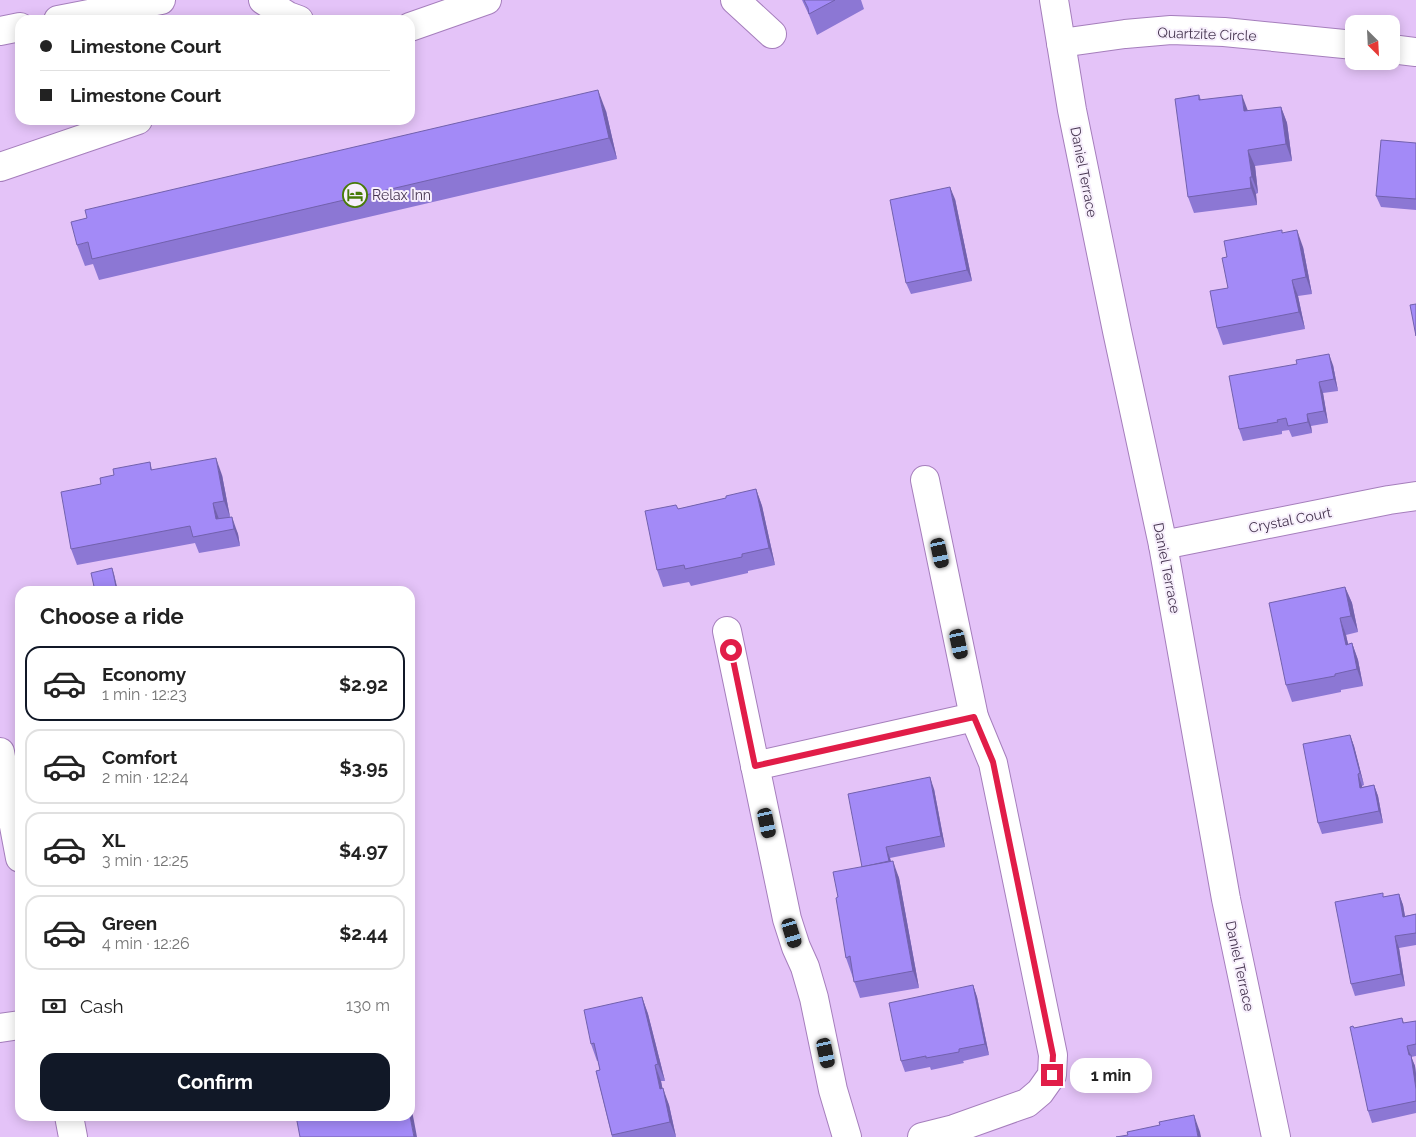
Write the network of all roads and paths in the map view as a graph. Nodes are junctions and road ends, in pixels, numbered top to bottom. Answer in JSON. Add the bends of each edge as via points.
{"nodes":[{"id":1,"x":161,"y":0,"type":"edge"},
{"id":2,"x":263,"y":0,"type":"edge"},
{"id":3,"x":487,"y":0,"type":"edge"},
{"id":4,"x":735,"y":0,"type":"edge"},
{"id":5,"x":1054,"y":0,"type":"edge"},
{"id":6,"x":84,"y":15,"type":"edge"},
{"id":7,"x":286,"y":15,"type":"edge"},
{"id":8,"x":415,"y":25,"type":"edge"},
{"id":9,"x":15,"y":28,"type":"edge"},
{"id":10,"x":0,"y":31,"type":"edge"},
{"id":11,"x":772,"y":34,"type":"dead end"},
{"id":12,"x":1061,"y":43,"type":"junction"},
{"id":13,"x":1345,"y":44,"type":"edge"},
{"id":14,"x":1400,"y":50,"type":"edge"},
{"id":15,"x":1416,"y":52,"type":"edge"},
{"id":16,"x":123,"y":125,"type":"edge"},
{"id":17,"x":0,"y":167,"type":"edge"},
{"id":18,"x":925,"y":480,"type":"dead end"},
{"id":19,"x":1416,"y":496,"type":"edge"},
{"id":20,"x":1164,"y":545,"type":"junction"},
{"id":21,"x":727,"y":631,"type":"dead end"},
{"id":22,"x":974,"y":717,"type":"junction"},
{"id":23,"x":0,"y":752,"type":"edge"},
{"id":24,"x":755,"y":766,"type":"junction"},
{"id":25,"x":6,"y":812,"type":"edge"},
{"id":26,"x":15,"y":842,"type":"edge"},
{"id":27,"x":15,"y":1026,"type":"edge"},
{"id":28,"x":0,"y":1028,"type":"edge"},
{"id":29,"x":70,"y":1121,"type":"edge"},
{"id":30,"x":73,"y":1137,"type":"edge"},
{"id":31,"x":846,"y":1137,"type":"edge"},
{"id":32,"x":922,"y":1137,"type":"edge"},
{"id":33,"x":1276,"y":1137,"type":"edge"}],
"edges":[{"from":1,"to":6,"type":"street"},
{"from":2,"to":7,"type":"street"},
{"from":3,"to":8,"type":"street"},
{"from":4,"to":11,"type":"street"},
{"from":5,"to":12,"type":"street","name":"Daniel Terrace"},
{"from":9,"to":10,"type":"street"},
{"from":12,"to":13,"type":"street","name":"Quartzite Circle","via":[[1172,30]]},
{"from":12,"to":20,"type":"street","name":"Daniel Terrace","via":[[1116,331]]},
{"from":14,"to":15,"type":"street"},
{"from":16,"to":17,"type":"street"},
{"from":18,"to":22,"type":"street"},
{"from":19,"to":20,"type":"street","name":"Crystal Court"},
{"from":20,"to":33,"type":"street","name":"Daniel Terrace","via":[[1226,899]]},
{"from":21,"to":24,"type":"street"},
{"from":22,"to":24,"type":"street"},
{"from":22,"to":32,"type":"street","via":[[993,762],[1053,1055],[1052,1075],[1027,1103]]},
{"from":23,"to":25,"type":"street"},
{"from":24,"to":31,"type":"street","via":[[787,919],[814,998]]},
{"from":25,"to":26,"type":"street"},
{"from":27,"to":28,"type":"street"},
{"from":29,"to":30,"type":"street"}]}
